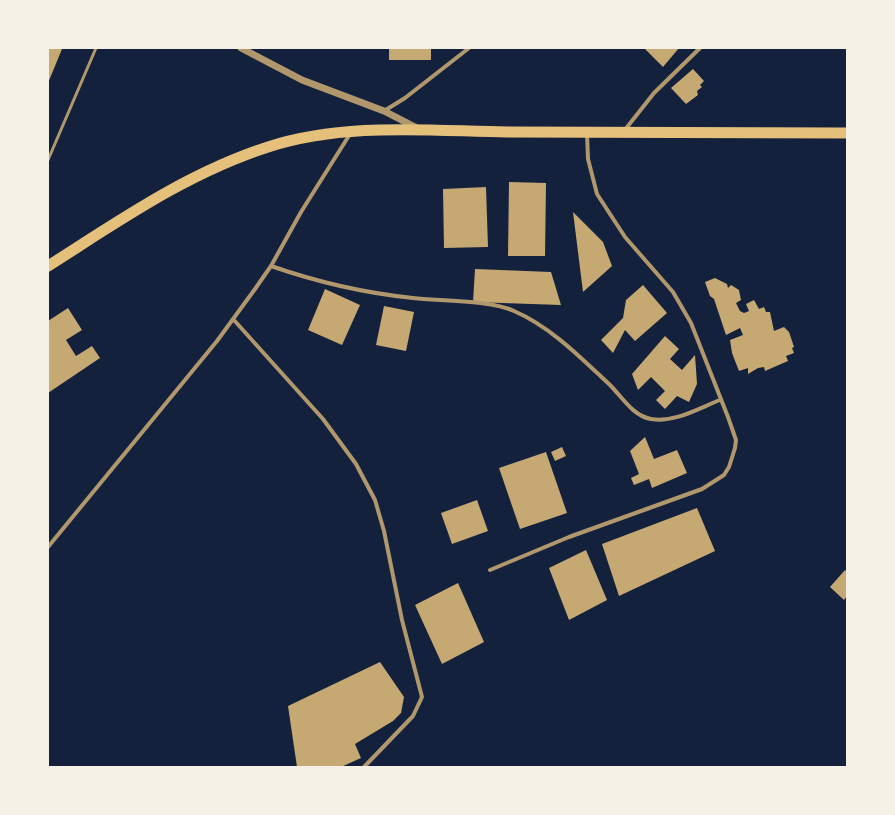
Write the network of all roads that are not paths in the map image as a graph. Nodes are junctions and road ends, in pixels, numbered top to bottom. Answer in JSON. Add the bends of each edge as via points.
{"nodes":[{"id":1,"x":96,"y":48,"type":"edge"},
{"id":2,"x":241,"y":48,"type":"edge"},
{"id":3,"x":469,"y":48,"type":"edge"},
{"id":4,"x":700,"y":48,"type":"edge"},
{"id":5,"x":384,"y":111,"type":"junction"},
{"id":6,"x":420,"y":129,"type":"junction"},
{"id":7,"x":351,"y":132,"type":"junction"},
{"id":8,"x":587,"y":133,"type":"junction"},
{"id":9,"x":623,"y":133,"type":"junction"},
{"id":10,"x":847,"y":133,"type":"edge"},
{"id":11,"x":48,"y":160,"type":"edge"},
{"id":12,"x":48,"y":266,"type":"edge"},
{"id":13,"x":271,"y":266,"type":"junction"},
{"id":14,"x":233,"y":319,"type":"junction"},
{"id":15,"x":720,"y":400,"type":"junction"},
{"id":16,"x":48,"y":547,"type":"edge"},
{"id":17,"x":490,"y":570,"type":"dead end"},
{"id":18,"x":364,"y":767,"type":"edge"}],
"edges":[{"from":1,"to":11,"type":"lane"},
{"from":2,"to":5,"type":"street","via":[[302,80]]},
{"from":3,"to":5,"type":"street","via":[[410,95]]},
{"from":4,"to":9,"type":"street","via":[[654,92]]},
{"from":5,"to":6,"type":"street"},
{"from":6,"to":7,"type":"highway"},
{"from":6,"to":8,"type":"highway"},
{"from":7,"to":12,"type":"highway","via":[[298,138],[268,146],[195,176],[152,199]]},
{"from":7,"to":13,"type":"street"},
{"from":8,"to":9,"type":"highway"},
{"from":8,"to":15,"type":"street","via":[[588,159],[597,194],[605,210],[625,237],[673,292],[691,322]]},
{"from":9,"to":10,"type":"highway"},
{"from":13,"to":14,"type":"street"},
{"from":13,"to":15,"type":"street","via":[[344,287],[411,298],[487,305],[514,311],[552,334],[632,408],[650,419],[668,419]]},
{"from":14,"to":16,"type":"street"},
{"from":14,"to":18,"type":"street","via":[[323,418],[356,464],[375,500],[422,697],[413,716]]},
{"from":15,"to":17,"type":"street","via":[[734,433],[735,448],[729,467],[716,481],[702,489],[569,537]]}]}
